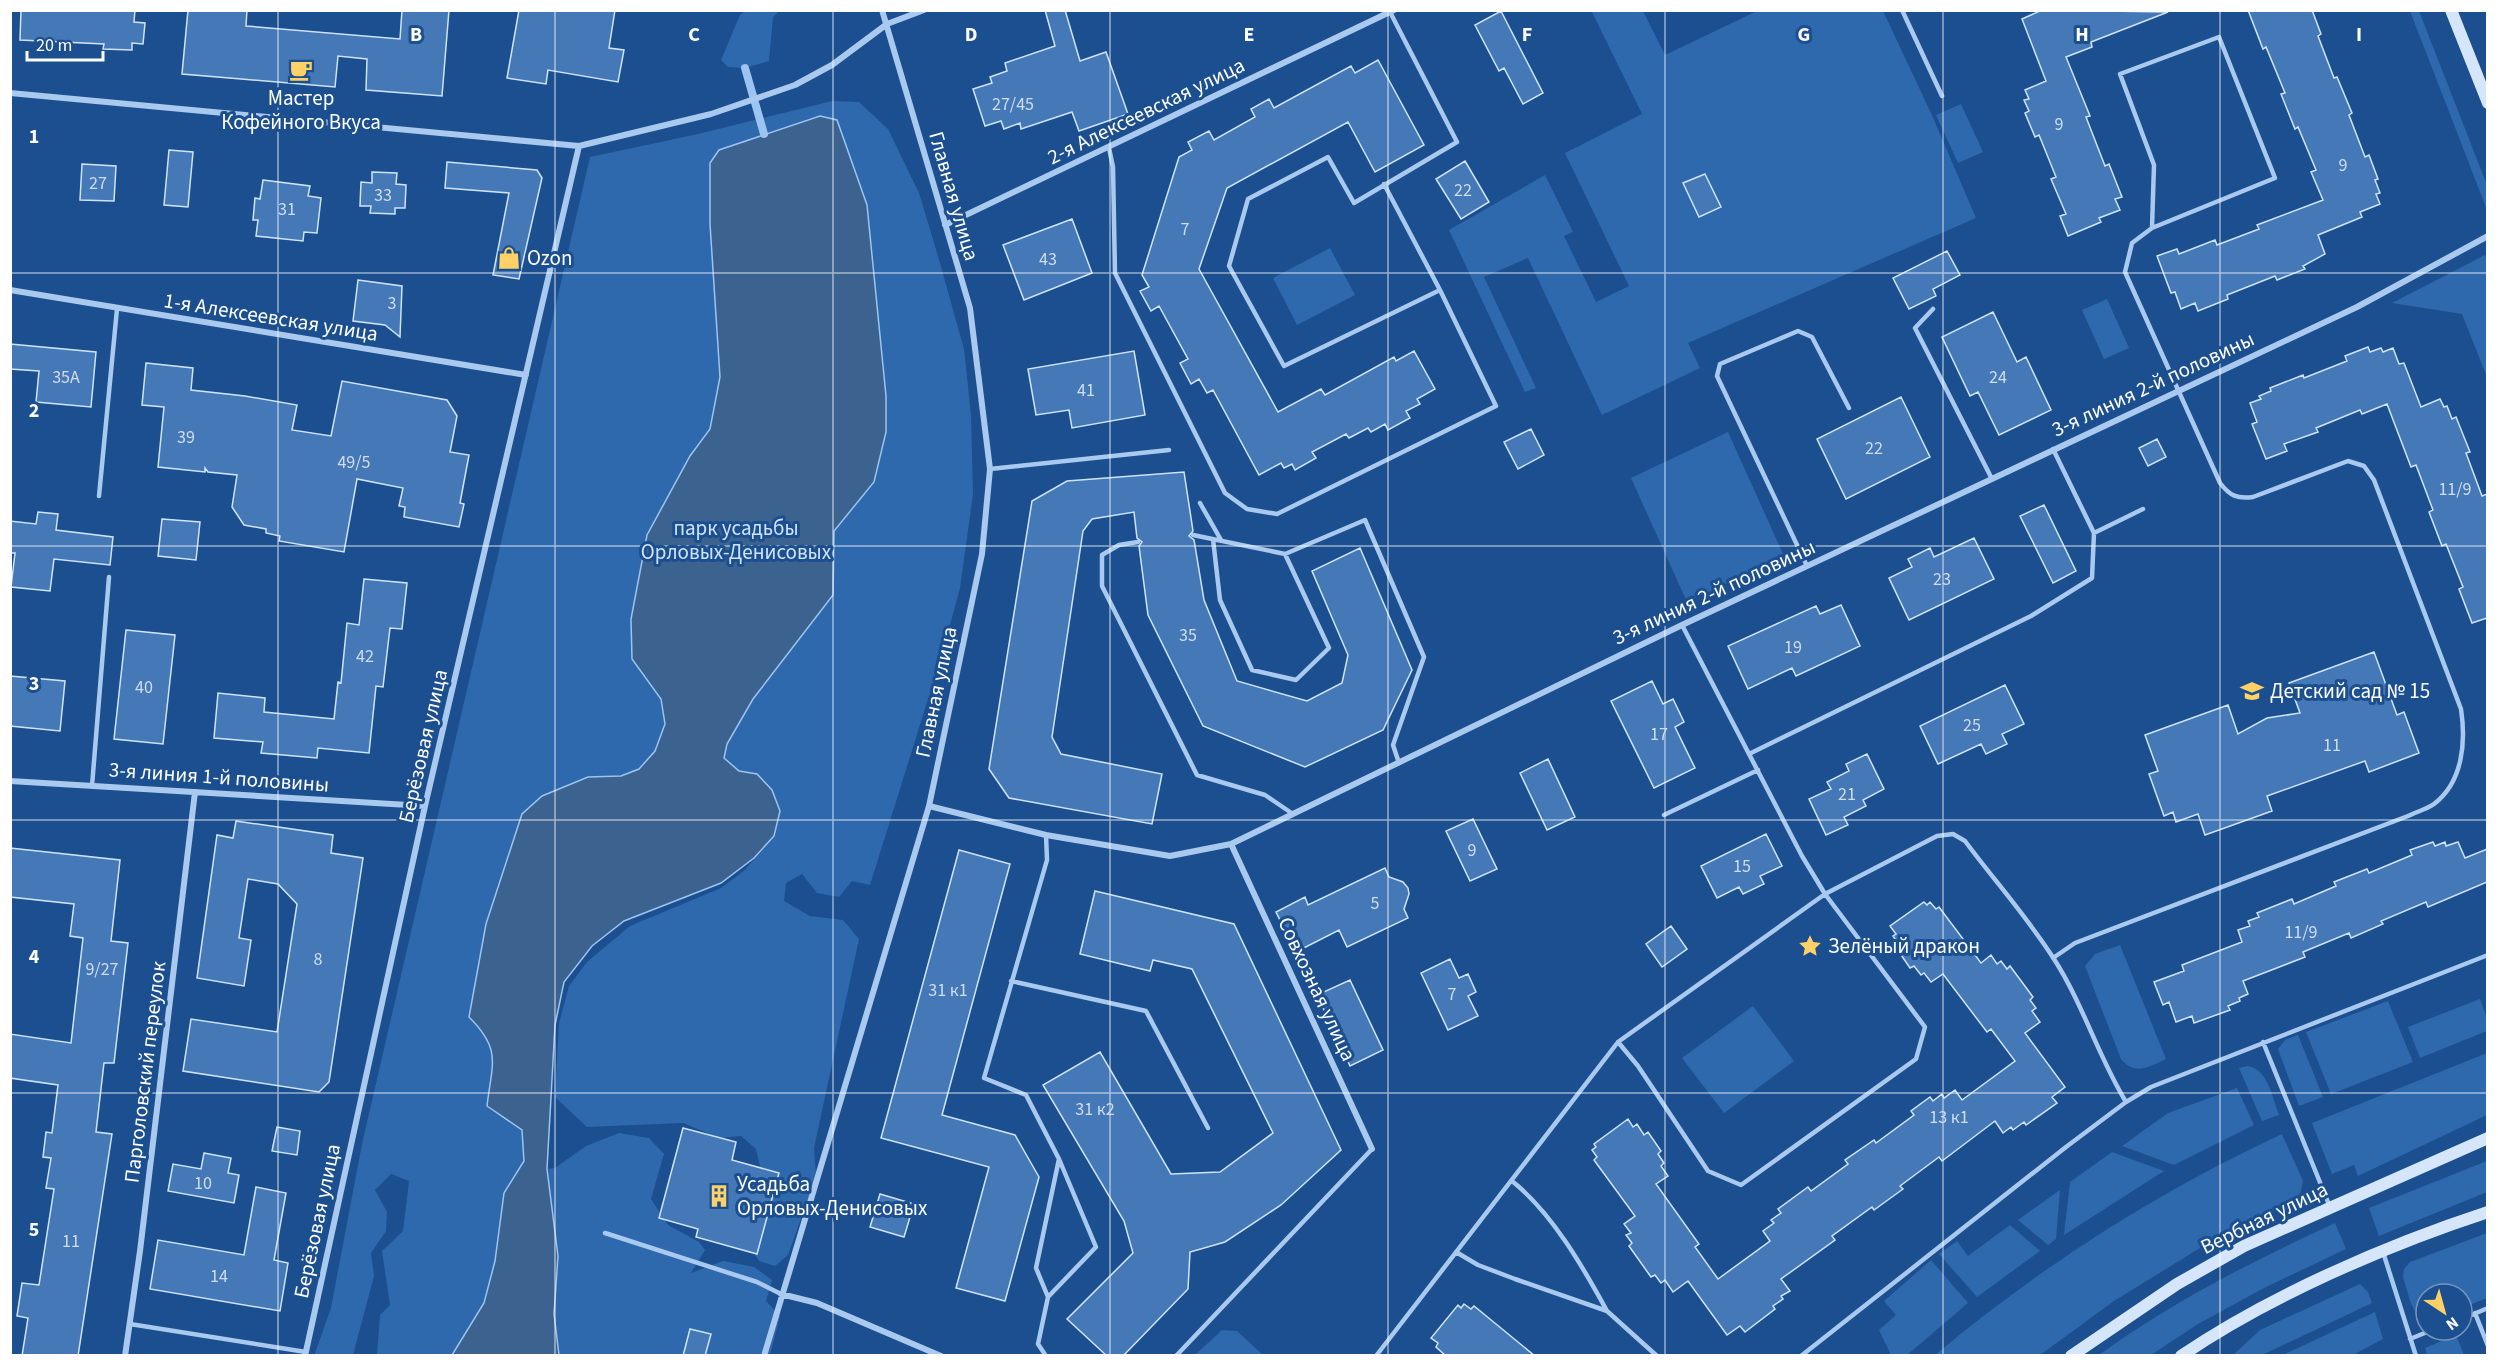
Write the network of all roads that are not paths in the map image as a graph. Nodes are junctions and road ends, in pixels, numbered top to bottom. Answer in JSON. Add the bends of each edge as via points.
{"nodes":[{"id":1,"x":882,"y":10,"type":"edge"},
{"id":2,"x":924,"y":10,"type":"edge"},
{"id":3,"x":1902,"y":10,"type":"edge"},
{"id":4,"x":2451,"y":10,"type":"edge"},
{"id":5,"x":1392,"y":11,"type":"edge"},
{"id":6,"x":888,"y":24,"type":"junction"},
{"id":7,"x":10,"y":93,"type":"edge"},
{"id":8,"x":1942,"y":96,"type":"dead end"},
{"id":9,"x":2487,"y":103,"type":"edge"},
{"id":10,"x":579,"y":146,"type":"junction"},
{"id":11,"x":1109,"y":148,"type":"junction"},
{"id":12,"x":1384,"y":184,"type":"junction"},
{"id":13,"x":945,"y":225,"type":"junction"},
{"id":14,"x":2152,"y":228,"type":"junction"},
{"id":15,"x":2487,"y":236,"type":"edge"},
{"id":16,"x":10,"y":290,"type":"edge"},
{"id":17,"x":1440,"y":290,"type":"junction"},
{"id":18,"x":117,"y":309,"type":"junction"},
{"id":19,"x":1933,"y":309,"type":"dead end"},
{"id":20,"x":526,"y":375,"type":"junction"},
{"id":21,"x":2178,"y":389,"type":"junction"},
{"id":22,"x":1849,"y":408,"type":"dead end"},
{"id":23,"x":2053,"y":449,"type":"junction"},
{"id":24,"x":1169,"y":450,"type":"dead end"},
{"id":25,"x":990,"y":469,"type":"junction"},
{"id":26,"x":1992,"y":478,"type":"junction"},
{"id":27,"x":99,"y":496,"type":"dead end"},
{"id":28,"x":1200,"y":503,"type":"dead end"},
{"id":29,"x":2143,"y":509,"type":"dead end"},
{"id":30,"x":2094,"y":533,"type":"junction"},
{"id":31,"x":1193,"y":535,"type":"dead end"},
{"id":32,"x":1212,"y":539,"type":"junction"},
{"id":33,"x":1221,"y":540,"type":"junction"},
{"id":34,"x":1138,"y":542,"type":"dead end"},
{"id":35,"x":1285,"y":554,"type":"junction"},
{"id":36,"x":1807,"y":566,"type":"junction"},
{"id":37,"x":109,"y":577,"type":"dead end"},
{"id":38,"x":1682,"y":625,"type":"junction"},
{"id":39,"x":1749,"y":754,"type":"junction"},
{"id":40,"x":1399,"y":763,"type":"junction"},
{"id":41,"x":1758,"y":770,"type":"junction"},
{"id":42,"x":10,"y":781,"type":"edge"},
{"id":43,"x":92,"y":786,"type":"junction"},
{"id":44,"x":195,"y":792,"type":"junction"},
{"id":45,"x":425,"y":806,"type":"junction"},
{"id":46,"x":930,"y":806,"type":"junction"},
{"id":47,"x":1293,"y":814,"type":"junction"},
{"id":48,"x":1664,"y":816,"type":"dead end"},
{"id":49,"x":1046,"y":835,"type":"junction"},
{"id":50,"x":1231,"y":844,"type":"junction"},
{"id":51,"x":1825,"y":894,"type":"junction"},
{"id":52,"x":2487,"y":955,"type":"edge"},
{"id":53,"x":2053,"y":958,"type":"junction"},
{"id":54,"x":1011,"y":981,"type":"junction"},
{"id":55,"x":1618,"y":1042,"type":"junction"},
{"id":56,"x":2263,"y":1042,"type":"junction"},
{"id":57,"x":2126,"y":1102,"type":"junction"},
{"id":58,"x":1208,"y":1128,"type":"dead end"},
{"id":59,"x":2487,"y":1138,"type":"edge"},
{"id":60,"x":1372,"y":1149,"type":"joint"},
{"id":61,"x":1059,"y":1160,"type":"junction"},
{"id":62,"x":1512,"y":1181,"type":"junction"},
{"id":63,"x":2330,"y":1207,"type":"junction"},
{"id":64,"x":2487,"y":1212,"type":"edge"},
{"id":65,"x":605,"y":1233,"type":"dead end"},
{"id":66,"x":1456,"y":1252,"type":"junction"},
{"id":67,"x":2383,"y":1252,"type":"junction"},
{"id":68,"x":782,"y":1294,"type":"junction"},
{"id":69,"x":1048,"y":1297,"type":"junction"},
{"id":70,"x":2487,"y":1308,"type":"edge"},
{"id":71,"x":1607,"y":1311,"type":"junction"},
{"id":72,"x":2475,"y":1313,"type":"joint"},
{"id":73,"x":130,"y":1324,"type":"junction"},
{"id":74,"x":2414,"y":1337,"type":"edge"},
{"id":75,"x":2410,"y":1339,"type":"junction"},
{"id":76,"x":2487,"y":1346,"type":"edge"},
{"id":77,"x":306,"y":1354,"type":"edge"},
{"id":78,"x":124,"y":1356,"type":"edge"},
{"id":79,"x":765,"y":1356,"type":"edge"},
{"id":80,"x":941,"y":1356,"type":"edge"},
{"id":81,"x":1046,"y":1356,"type":"edge"},
{"id":82,"x":1176,"y":1356,"type":"edge"},
{"id":83,"x":1376,"y":1356,"type":"edge"},
{"id":84,"x":1657,"y":1356,"type":"edge"},
{"id":85,"x":1801,"y":1356,"type":"edge"},
{"id":86,"x":2071,"y":1356,"type":"edge"},
{"id":87,"x":2181,"y":1356,"type":"edge"},
{"id":88,"x":2416,"y":1356,"type":"edge"}],
"edges":[{"from":1,"to":6,"type":"street","name":"Главная улица"},
{"from":2,"to":6,"type":"street"},
{"from":3,"to":8,"type":"lane"},
{"from":4,"to":9,"type":"main road"},
{"from":5,"to":11,"type":"street","name":"2-я Алексеевская улица"},
{"from":5,"to":12,"type":"lane","via":[[1457,142]]},
{"from":6,"to":10,"type":"street","via":[[832,65],[795,85],[711,114]]},
{"from":6,"to":13,"type":"street","name":"Главная улица"},
{"from":7,"to":10,"type":"street"},
{"from":10,"to":20,"type":"street","name":"Берёзовая улица"},
{"from":11,"to":13,"type":"street","name":"2-я Алексеевская улица"},
{"from":11,"to":17,"type":"lane","via":[[1113,167],[1115,273],[1225,493],[1247,509],[1277,514],[1496,406]]},
{"from":12,"to":17,"type":"lane"},
{"from":12,"to":17,"type":"lane","via":[[1354,202],[1328,157],[1258,193],[1248,199],[1229,266],[1284,366]]},
{"from":13,"to":25,"type":"street","name":"Главная улица","via":[[970,308]]},
{"from":14,"to":14,"type":"lane","via":[[2154,165],[2120,74],[2219,37],[2275,178]]},
{"from":14,"to":21,"type":"lane","via":[[2132,243],[2125,272]]},
{"from":15,"to":21,"type":"street","name":"3-я линия 2-й половины","via":[[2357,306]]},
{"from":16,"to":18,"type":"street","name":"1-я Алексеевская улица"},
{"from":18,"to":20,"type":"street","name":"1-я Алексеевская улица"},
{"from":18,"to":27,"type":"lane"},
{"from":19,"to":26,"type":"lane","via":[[1915,328]]},
{"from":20,"to":45,"type":"street","name":"Берёзовая улица"},
{"from":21,"to":23,"type":"street","name":"3-я линия 2-й половины"},
{"from":21,"to":53,"type":"lane","via":[[2220,483],[2240,499],[2348,461],[2364,466],[2374,480],[2461,709],[2465,734],[2460,760],[2452,783],[2434,804],[2075,943]]},
{"from":22,"to":36,"type":"lane","via":[[1812,337],[1798,331],[1720,364],[1717,376]]},
{"from":23,"to":26,"type":"street","name":"3-я линия 2-й половины"},
{"from":23,"to":30,"type":"lane"},
{"from":24,"to":25,"type":"lane"},
{"from":25,"to":46,"type":"street","name":"Главная улица","via":[[982,554]]},
{"from":26,"to":36,"type":"street","name":"3-я линия 2-й половины"},
{"from":28,"to":33,"type":"lane"},
{"from":29,"to":30,"type":"lane"},
{"from":30,"to":39,"type":"lane","via":[[2092,578],[2031,616]]},
{"from":31,"to":32,"type":"lane"},
{"from":32,"to":33,"type":"lane"},
{"from":32,"to":35,"type":"lane","via":[[1220,600],[1252,670],[1296,680],[1329,648]]},
{"from":33,"to":35,"type":"lane"},
{"from":34,"to":47,"type":"lane","via":[[1119,545],[1102,555],[1102,586],[1197,775],[1265,795]]},
{"from":35,"to":40,"type":"lane","via":[[1365,520],[1424,657],[1393,745]]},
{"from":36,"to":38,"type":"street","name":"3-я линия 2-й половины"},
{"from":37,"to":43,"type":"lane"},
{"from":38,"to":39,"type":"lane"},
{"from":38,"to":40,"type":"street","name":"3-я линия 2-й половины"},
{"from":39,"to":41,"type":"lane"},
{"from":40,"to":47,"type":"street","name":"3-я линия 2-й половины"},
{"from":41,"to":48,"type":"lane"},
{"from":41,"to":51,"type":"lane"},
{"from":42,"to":43,"type":"street","name":"3-я линия 1-й половины"},
{"from":43,"to":44,"type":"street","name":"3-я линия 1-й половины"},
{"from":44,"to":45,"type":"street","name":"3-я линия 1-й половины"},
{"from":44,"to":73,"type":"street","name":"Парголовский переулок"},
{"from":45,"to":77,"type":"street","name":"Берёзовая улица"},
{"from":46,"to":49,"type":"street","name":"3-я линия 2-й половины"},
{"from":46,"to":68,"type":"street","name":"Главная улица"},
{"from":47,"to":50,"type":"street","name":"3-я линия 2-й половины"},
{"from":49,"to":50,"type":"street","name":"3-я линия 2-й половины","via":[[1170,856]]},
{"from":49,"to":54,"type":"lane","via":[[1047,860]]},
{"from":50,"to":60,"type":"street","name":"Совхозная улица"},
{"from":51,"to":53,"type":"lane","via":[[1937,836],[1953,834],[1965,842]]},
{"from":51,"to":55,"type":"lane"},
{"from":51,"to":55,"type":"lane","via":[[1925,1027],[1916,1059],[1751,1178],[1741,1185],[1708,1171]]},
{"from":52,"to":56,"type":"lane"},
{"from":53,"to":57,"type":"lane","via":[[2081,1006],[2109,1073]]},
{"from":54,"to":58,"type":"lane","via":[[1146,1011]]},
{"from":54,"to":61,"type":"lane","via":[[984,1078],[1026,1095]]},
{"from":55,"to":62,"type":"lane"},
{"from":56,"to":57,"type":"lane","via":[[2151,1087]]},
{"from":56,"to":63,"type":"lane"},
{"from":57,"to":85,"type":"lane"},
{"from":59,"to":63,"type":"main road","name":"Вербная улица"},
{"from":60,"to":82,"type":"lane"},
{"from":61,"to":69,"type":"lane","via":[[1036,1268]]},
{"from":61,"to":69,"type":"lane","via":[[1096,1247]]},
{"from":62,"to":66,"type":"lane"},
{"from":62,"to":71,"type":"lane","via":[[1546,1215]]},
{"from":63,"to":86,"type":"main road","name":"Вербная улица","via":[[2244,1246],[2176,1284]]},
{"from":64,"to":67,"type":"main road"},
{"from":65,"to":68,"type":"lane","via":[[757,1282]]},
{"from":66,"to":71,"type":"lane","via":[[1478,1265]]},
{"from":66,"to":83,"type":"lane"},
{"from":67,"to":75,"type":"lane"},
{"from":67,"to":87,"type":"main road","via":[[2271,1302]]},
{"from":68,"to":79,"type":"street","name":"Главная улица"},
{"from":68,"to":80,"type":"street","via":[[817,1303]]},
{"from":69,"to":81,"type":"lane","via":[[1038,1344]]},
{"from":70,"to":72,"type":"lane"},
{"from":71,"to":84,"type":"lane"},
{"from":72,"to":76,"type":"lane"},
{"from":73,"to":77,"type":"lane"},
{"from":73,"to":78,"type":"street","name":"Парголовский переулок"},
{"from":74,"to":75,"type":"lane"},
{"from":75,"to":88,"type":"lane"}]}
